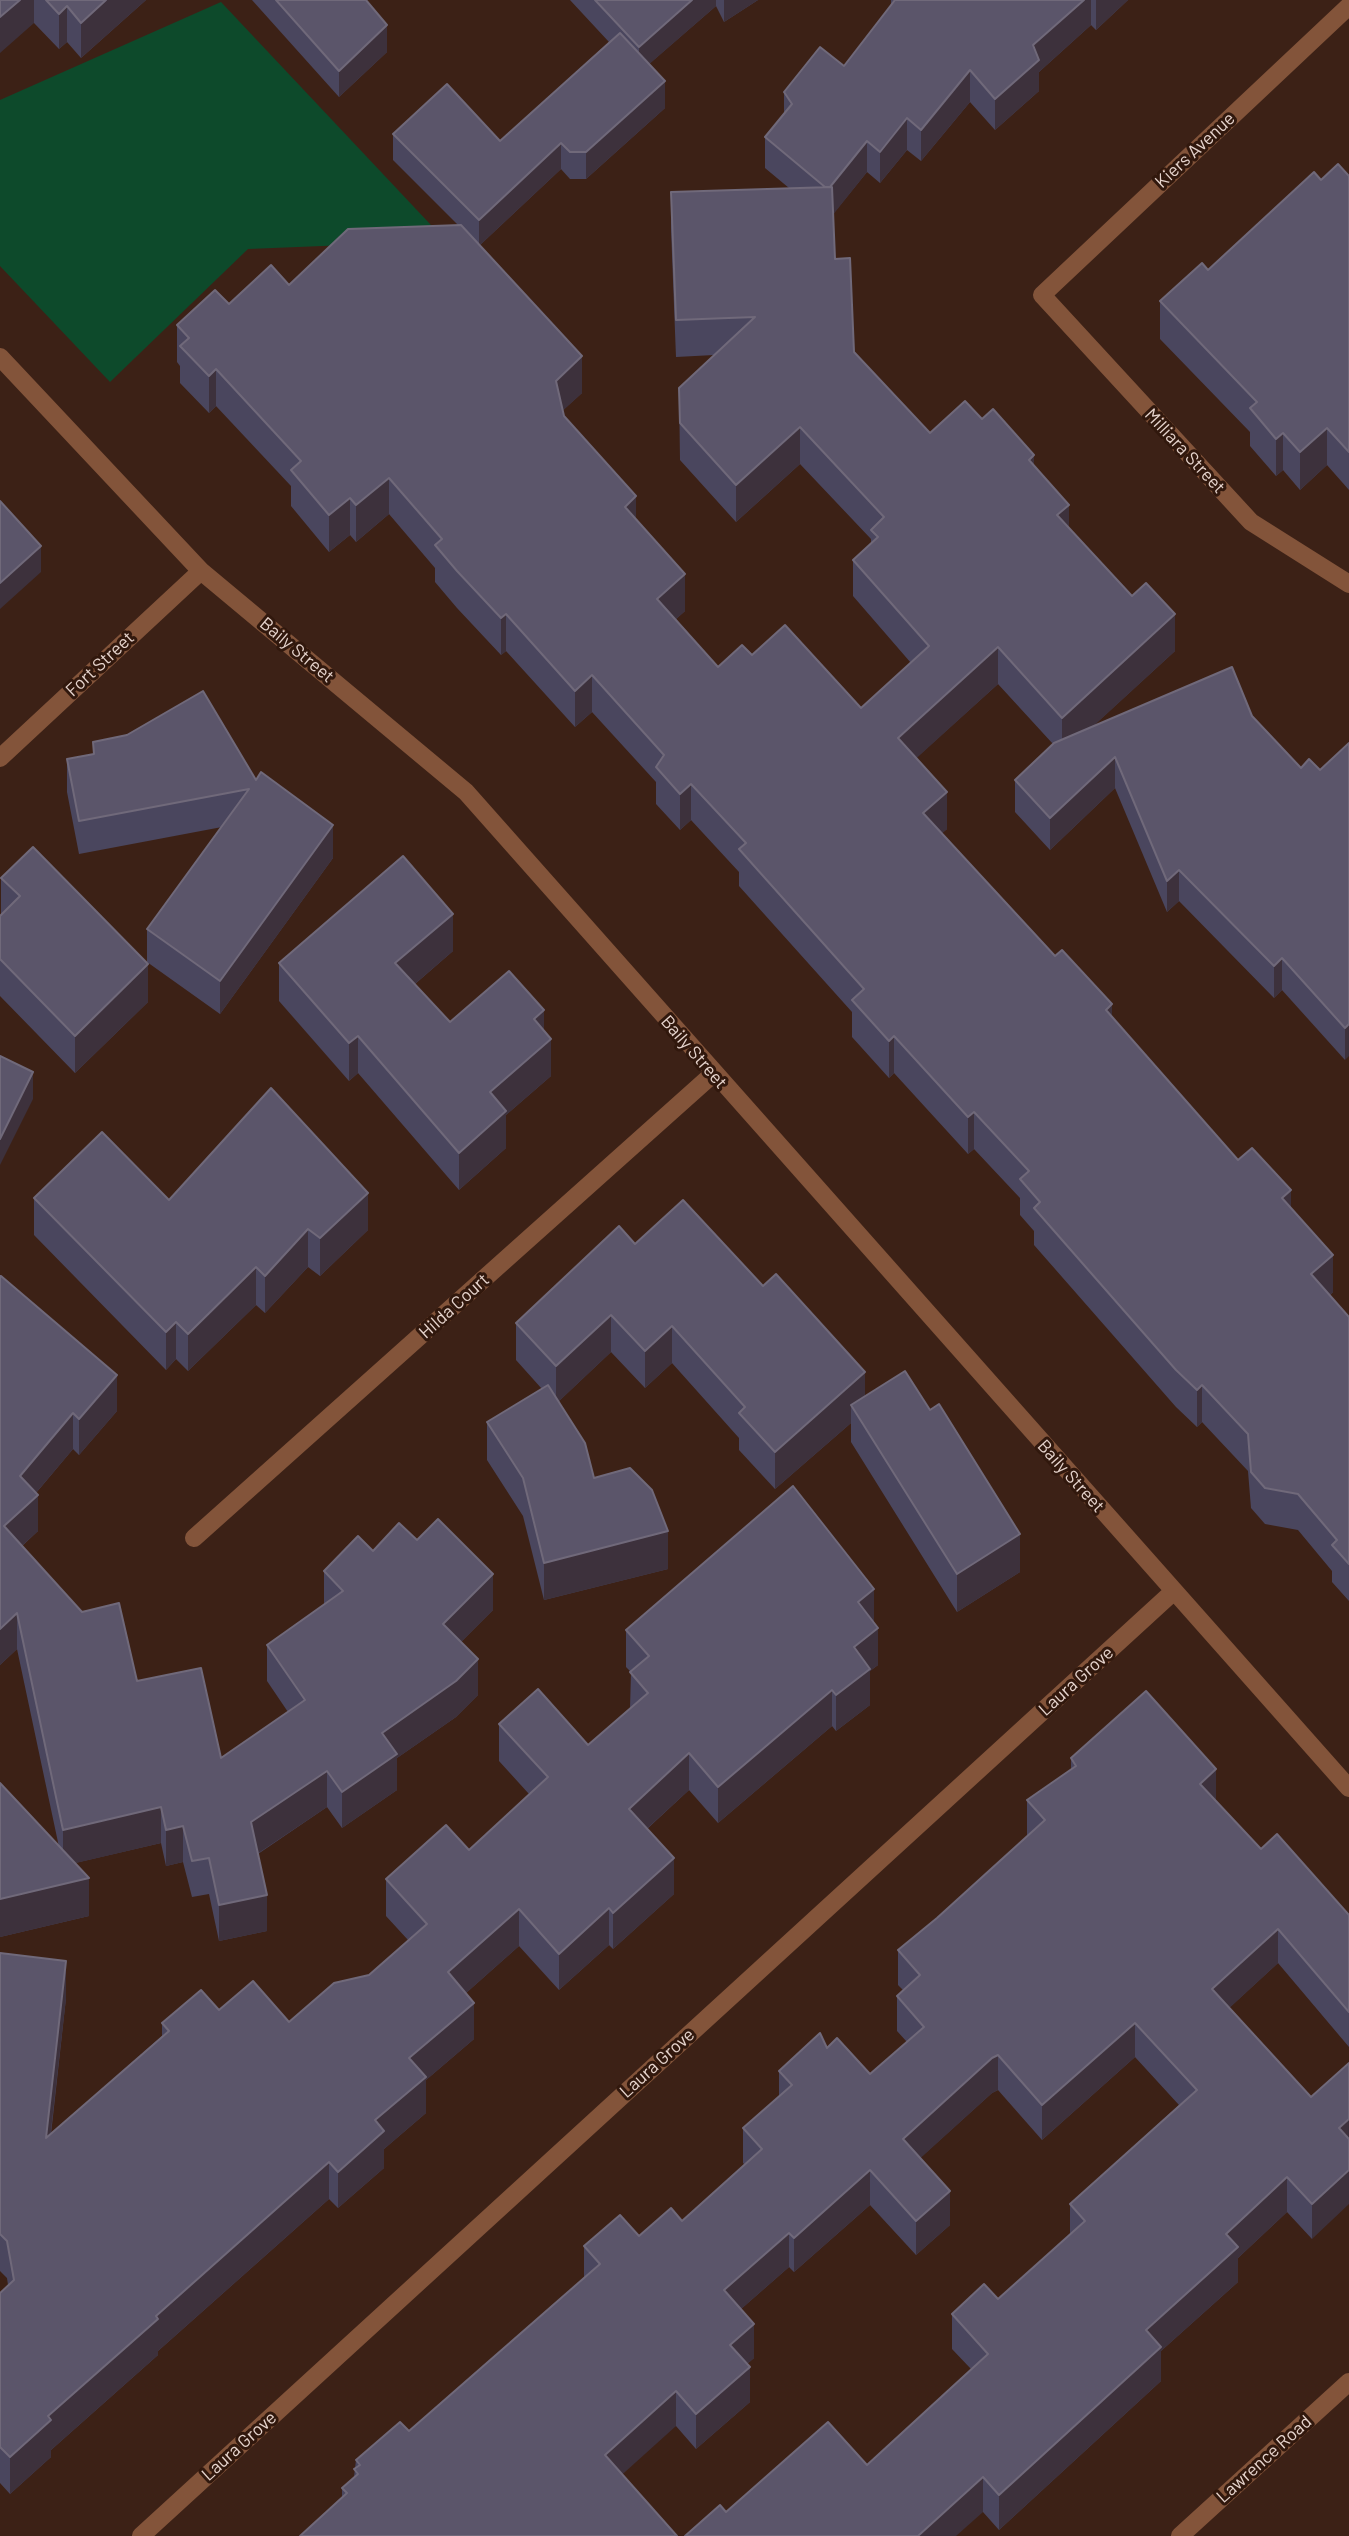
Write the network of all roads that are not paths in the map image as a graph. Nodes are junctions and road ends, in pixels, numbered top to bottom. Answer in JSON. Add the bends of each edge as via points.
{"nodes":[{"id":1,"x":1349,"y":6,"type":"edge"},
{"id":2,"x":1042,"y":295,"type":"joint"},
{"id":3,"x":0,"y":357,"type":"edge"},
{"id":4,"x":201,"y":570,"type":"junction"},
{"id":5,"x":1349,"y":584,"type":"edge"},
{"id":6,"x":0,"y":758,"type":"edge"},
{"id":7,"x":713,"y":1074,"type":"junction"},
{"id":8,"x":194,"y":1538,"type":"dead end"},
{"id":9,"x":1174,"y":1591,"type":"junction"},
{"id":10,"x":1349,"y":1788,"type":"edge"},
{"id":11,"x":1349,"y":2382,"type":"edge"},
{"id":12,"x":141,"y":2536,"type":"edge"},
{"id":13,"x":1180,"y":2536,"type":"edge"}],
"edges":[{"from":1,"to":2,"type":"street","name":"Kiers Avenue"},
{"from":2,"to":5,"type":"street","name":"Milliara Street","via":[[1251,522]]},
{"from":3,"to":4,"type":"street","name":"Baily Street"},
{"from":4,"to":6,"type":"street","name":"Fort Street"},
{"from":4,"to":7,"type":"street","name":"Baily Street","via":[[466,792]]},
{"from":7,"to":8,"type":"street","name":"Hilda Court"},
{"from":7,"to":9,"type":"street","name":"Baily Street"},
{"from":9,"to":10,"type":"street","name":"Baily Street"},
{"from":9,"to":12,"type":"street","name":"Laura Grove"},
{"from":11,"to":13,"type":"street","name":"Lawrence Road"}]}
